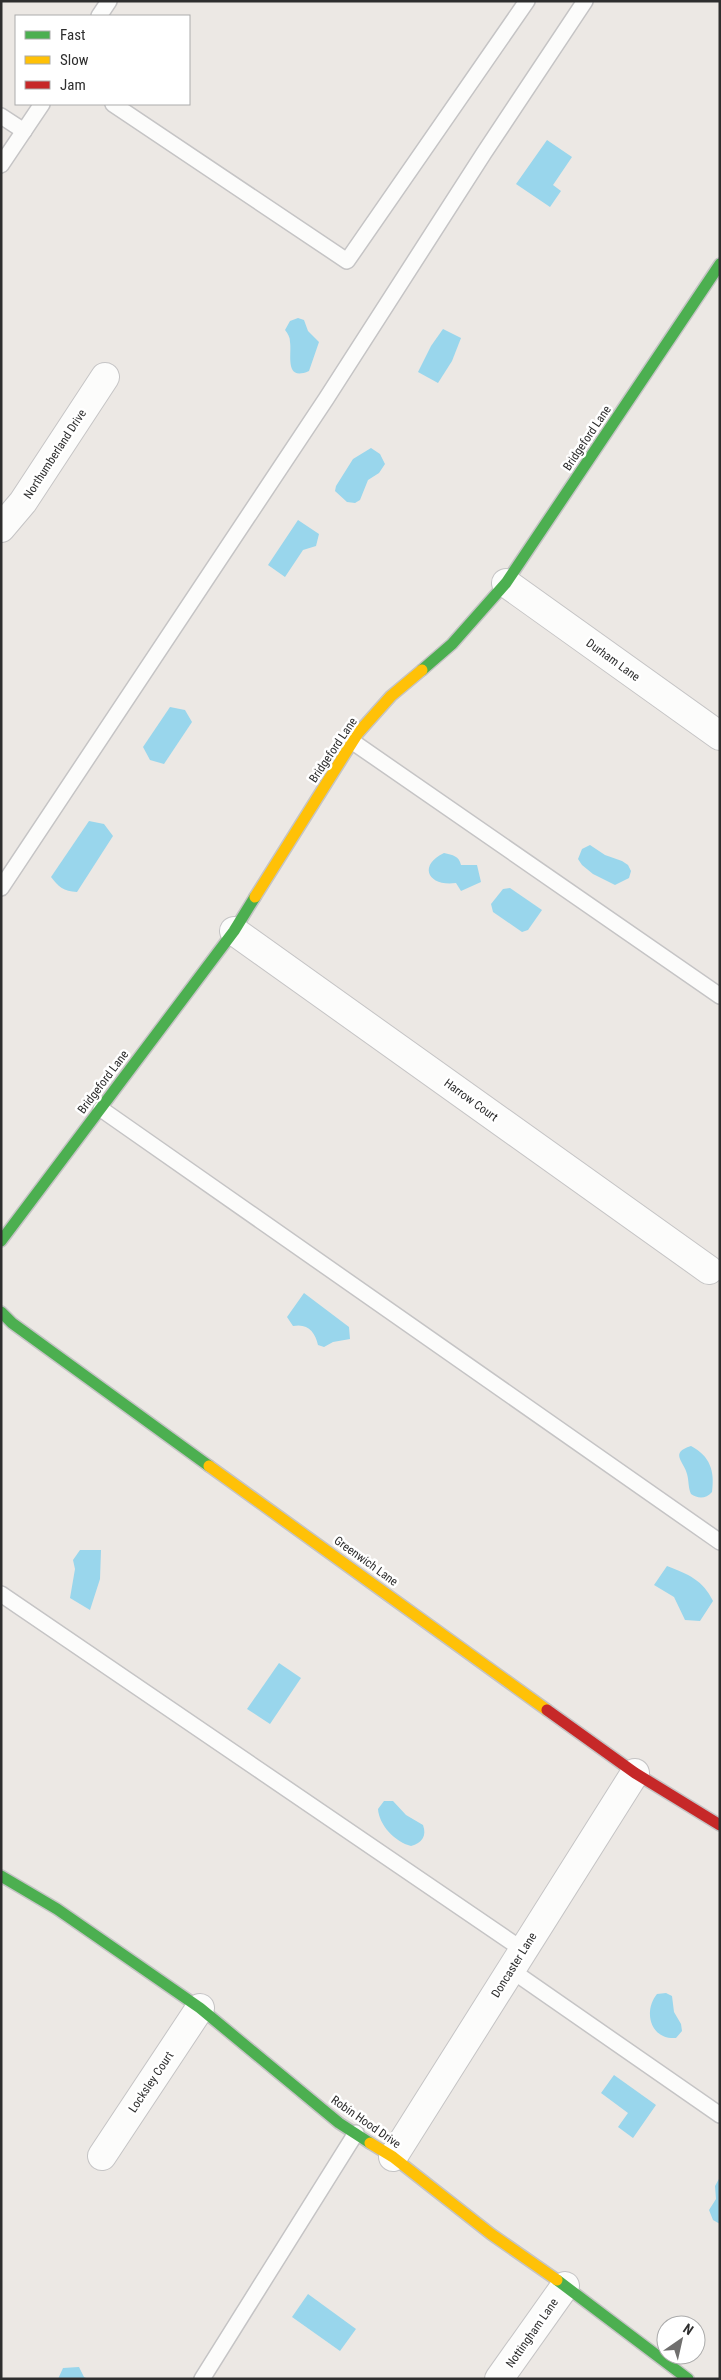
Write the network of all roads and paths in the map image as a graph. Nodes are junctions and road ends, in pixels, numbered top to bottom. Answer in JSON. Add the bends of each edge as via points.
{"nodes":[{"id":1,"x":109,"y":1,"type":"edge"},
{"id":2,"x":527,"y":1,"type":"edge"},
{"id":3,"x":585,"y":1,"type":"edge"},
{"id":4,"x":100,"y":15,"type":"edge"},
{"id":5,"x":41,"y":105,"type":"edge"},
{"id":6,"x":114,"y":105,"type":"edge"},
{"id":7,"x":1,"y":116,"type":"edge"},
{"id":8,"x":24,"y":131,"type":"junction"},
{"id":9,"x":1,"y":165,"type":"edge"},
{"id":10,"x":720,"y":264,"type":"edge"},
{"id":11,"x":105,"y":377,"type":"dead end"},
{"id":12,"x":1,"y":528,"type":"edge"},
{"id":13,"x":506,"y":583,"type":"junction"},
{"id":14,"x":720,"y":736,"type":"edge"},
{"id":15,"x":352,"y":742,"type":"junction"},
{"id":16,"x":1,"y":888,"type":"edge"},
{"id":17,"x":234,"y":931,"type":"junction"},
{"id":18,"x":720,"y":996,"type":"edge"},
{"id":19,"x":101,"y":1108,"type":"junction"},
{"id":20,"x":1,"y":1242,"type":"edge"},
{"id":21,"x":709,"y":1270,"type":"dead end"},
{"id":22,"x":1,"y":1312,"type":"edge"},
{"id":23,"x":720,"y":1542,"type":"edge"},
{"id":24,"x":1,"y":1594,"type":"edge"},
{"id":25,"x":635,"y":1773,"type":"junction"},
{"id":26,"x":720,"y":1825,"type":"edge"},
{"id":27,"x":6,"y":1878,"type":"edge"},
{"id":28,"x":1,"y":1896,"type":"edge"},
{"id":29,"x":518,"y":1960,"type":"junction"},
{"id":30,"x":200,"y":2008,"type":"junction"},
{"id":31,"x":720,"y":2116,"type":"edge"},
{"id":32,"x":356,"y":2133,"type":"junction"},
{"id":33,"x":102,"y":2156,"type":"dead end"},
{"id":34,"x":392,"y":2157,"type":"junction"},
{"id":35,"x":565,"y":2286,"type":"junction"},
{"id":36,"x":202,"y":2379,"type":"edge"},
{"id":37,"x":500,"y":2379,"type":"edge"},
{"id":38,"x":688,"y":2379,"type":"edge"}],
"edges":[{"from":1,"to":4,"type":"lane"},
{"from":2,"to":6,"type":"lane","via":[[347,261]]},
{"from":3,"to":16,"type":"lane","via":[[326,399]]},
{"from":5,"to":8,"type":"lane"},
{"from":7,"to":8,"type":"lane"},
{"from":8,"to":9,"type":"lane"},
{"from":10,"to":13,"type":"street","name":"Bridgeford Lane"},
{"from":11,"to":12,"type":"street","name":"Northumberland Drive","via":[[23,502]]},
{"from":13,"to":14,"type":"street","name":"Durham Lane"},
{"from":13,"to":15,"type":"street","name":"Bridgeford Lane","via":[[452,644],[391,696]]},
{"from":15,"to":17,"type":"street","name":"Bridgeford Lane"},
{"from":15,"to":18,"type":"lane"},
{"from":17,"to":19,"type":"street","name":"Bridgeford Lane"},
{"from":17,"to":21,"type":"street","name":"Harrow Court"},
{"from":19,"to":20,"type":"street","name":"Bridgeford Lane"},
{"from":19,"to":23,"type":"lane"},
{"from":22,"to":25,"type":"street","name":"Greenwich Lane"},
{"from":24,"to":29,"type":"lane"},
{"from":25,"to":26,"type":"street","name":"Greenwich Lane"},
{"from":25,"to":29,"type":"street","name":"Doncaster Lane"},
{"from":27,"to":28,"type":"lane"},
{"from":27,"to":30,"type":"street","name":"Robin Hood Drive","via":[[57,1909]]},
{"from":29,"to":31,"type":"lane"},
{"from":29,"to":34,"type":"street","name":"Doncaster Lane"},
{"from":30,"to":32,"type":"street","name":"Robin Hood Drive","via":[[339,2123]]},
{"from":30,"to":33,"type":"street","name":"Locksley Court"},
{"from":32,"to":34,"type":"street","name":"Robin Hood Drive"},
{"from":32,"to":36,"type":"lane"},
{"from":34,"to":35,"type":"street","name":"Robin Hood Drive","via":[[491,2234]]},
{"from":35,"to":37,"type":"street","name":"Nottingham Lane"},
{"from":35,"to":38,"type":"street","name":"Robin Hood Drive"}]}
